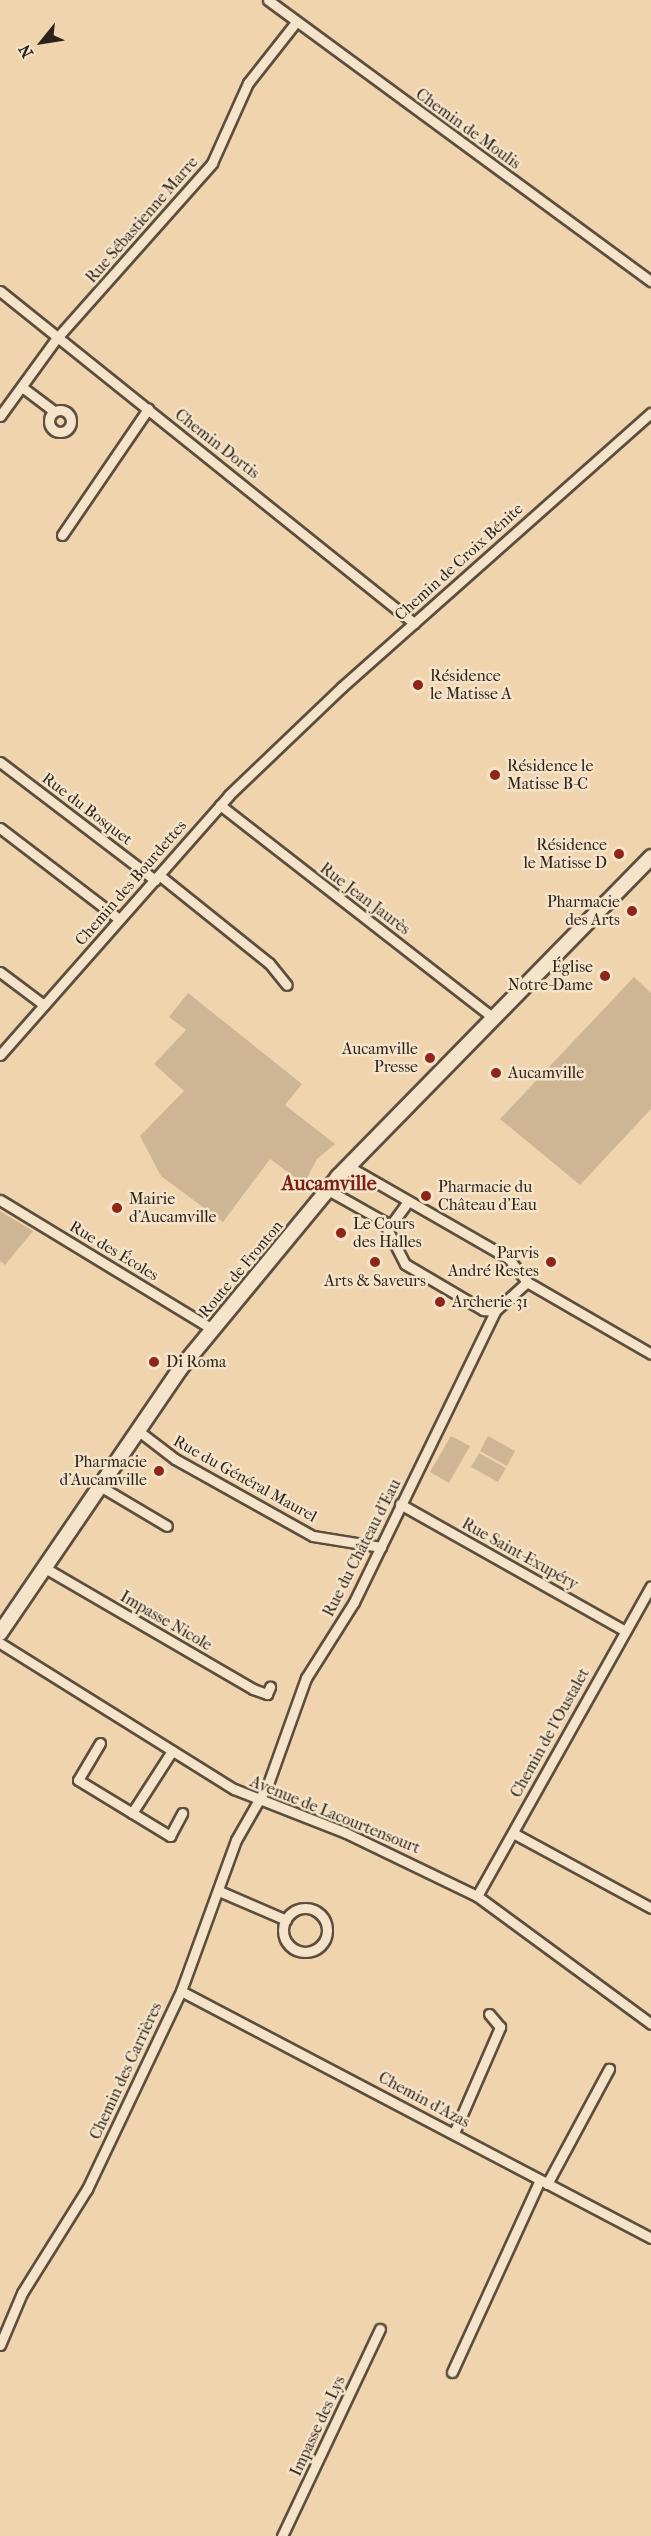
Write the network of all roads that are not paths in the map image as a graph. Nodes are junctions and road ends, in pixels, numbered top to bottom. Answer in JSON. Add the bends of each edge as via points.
{"nodes":[{"id":1,"x":268,"y":0,"type":"edge"},
{"id":2,"x":296,"y":22,"type":"junction"},
{"id":3,"x":651,"y":281,"type":"edge"},
{"id":4,"x":0,"y":291,"type":"edge"},
{"id":5,"x":56,"y":339,"type":"junction"},
{"id":6,"x":22,"y":387,"type":"junction"},
{"id":7,"x":148,"y":409,"type":"junction"},
{"id":8,"x":54,"y":411,"type":"dead end"},
{"id":9,"x":651,"y":413,"type":"edge"},
{"id":10,"x":0,"y":416,"type":"edge"},
{"id":11,"x":62,"y":535,"type":"dead end"},
{"id":12,"x":414,"y":623,"type":"junction"},
{"id":13,"x":290,"y":736,"type":"joint"},
{"id":14,"x":0,"y":762,"type":"edge"},
{"id":15,"x":220,"y":805,"type":"junction"},
{"id":16,"x":0,"y":828,"type":"edge"},
{"id":17,"x":651,"y":857,"type":"edge"},
{"id":18,"x":157,"y":878,"type":"junction"},
{"id":19,"x":119,"y":919,"type":"junction"},
{"id":20,"x":0,"y":972,"type":"edge"},
{"id":21,"x":287,"y":985,"type":"dead end"},
{"id":22,"x":44,"y":1005,"type":"junction"},
{"id":23,"x":491,"y":1016,"type":"junction"},
{"id":24,"x":0,"y":1055,"type":"edge"},
{"id":25,"x":348,"y":1166,"type":"junction"},
{"id":26,"x":328,"y":1190,"type":"junction"},
{"id":27,"x":0,"y":1200,"type":"edge"},
{"id":28,"x":408,"y":1201,"type":"junction"},
{"id":29,"x":388,"y":1229,"type":"junction"},
{"id":30,"x":527,"y":1282,"type":"junction"},
{"id":31,"x":495,"y":1311,"type":"junction"},
{"id":32,"x":212,"y":1329,"type":"junction"},
{"id":33,"x":651,"y":1354,"type":"edge"},
{"id":34,"x":136,"y":1429,"type":"junction"},
{"id":35,"x":98,"y":1485,"type":"junction"},
{"id":36,"x":400,"y":1504,"type":"junction"},
{"id":37,"x":167,"y":1526,"type":"dead end"},
{"id":38,"x":381,"y":1547,"type":"junction"},
{"id":39,"x":45,"y":1568,"type":"junction"},
{"id":40,"x":651,"y":1586,"type":"edge"},
{"id":41,"x":625,"y":1631,"type":"junction"},
{"id":42,"x":0,"y":1633,"type":"edge"},
{"id":43,"x":0,"y":1643,"type":"edge"},
{"id":44,"x":270,"y":1687,"type":"dead end"},
{"id":45,"x":100,"y":1743,"type":"dead end"},
{"id":46,"x":172,"y":1751,"type":"junction"},
{"id":47,"x":257,"y":1799,"type":"junction"},
{"id":48,"x":132,"y":1813,"type":"junction"},
{"id":49,"x":182,"y":1813,"type":"dead end"},
{"id":50,"x":513,"y":1833,"type":"junction"},
{"id":51,"x":219,"y":1891,"type":"junction"},
{"id":52,"x":477,"y":1896,"type":"junction"},
{"id":53,"x":651,"y":1908,"type":"edge"},
{"id":54,"x":286,"y":1920,"type":"junction"},
{"id":55,"x":181,"y":1991,"type":"junction"},
{"id":56,"x":489,"y":2014,"type":"dead end"},
{"id":57,"x":651,"y":2024,"type":"edge"},
{"id":58,"x":609,"y":2069,"type":"dead end"},
{"id":59,"x":454,"y":2133,"type":"junction"},
{"id":60,"x":544,"y":2182,"type":"junction"},
{"id":61,"x":651,"y":2238,"type":"edge"},
{"id":62,"x":380,"y":2329,"type":"dead end"},
{"id":63,"x":0,"y":2345,"type":"edge"},
{"id":64,"x":452,"y":2372,"type":"dead end"},
{"id":65,"x":282,"y":2536,"type":"edge"}],
"edges":[{"from":1,"to":2,"type":"street","name":"Chemin de Moulis"},
{"from":2,"to":3,"type":"street","name":"Chemin de Moulis"},
{"from":2,"to":5,"type":"street","name":"Rue Sébastienne Marre","via":[[248,82],[212,163]]},
{"from":4,"to":5,"type":"street","name":"Chemin Dortis"},
{"from":5,"to":6,"type":"street","name":"Rue Sébastienne Marre"},
{"from":5,"to":7,"type":"street","name":"Chemin Dortis"},
{"from":6,"to":8,"type":"street"},
{"from":6,"to":10,"type":"street","name":"Rue Sébastienne Marre"},
{"from":7,"to":11,"type":"street"},
{"from":7,"to":12,"type":"street","name":"Chemin Dortis"},
{"from":9,"to":12,"type":"street","name":"Chemin de Croix Bénite"},
{"from":12,"to":13,"type":"street","name":"Chemin de Croix Bénite"},
{"from":13,"to":15,"type":"street","name":"Chemin des Bourdettes"},
{"from":14,"to":18,"type":"street","name":"Rue du Bosquet"},
{"from":15,"to":18,"type":"street","name":"Chemin des Bourdettes"},
{"from":15,"to":23,"type":"street","name":"Rue Jean Jaurès"},
{"from":16,"to":19,"type":"street"},
{"from":17,"to":23,"type":"main road","name":"Route de Fronton"},
{"from":18,"to":19,"type":"street","name":"Chemin des Bourdettes"},
{"from":18,"to":21,"type":"street","name":"Rue du Bosquet","via":[[269,963]]},
{"from":19,"to":22,"type":"street","name":"Chemin des Bourdettes"},
{"from":20,"to":22,"type":"street"},
{"from":22,"to":24,"type":"street","name":"Chemin des Bourdettes"},
{"from":23,"to":25,"type":"main road","name":"Route de Fronton"},
{"from":25,"to":26,"type":"main road","name":"Route de Fronton"},
{"from":25,"to":28,"type":"street"},
{"from":26,"to":29,"type":"street"},
{"from":26,"to":32,"type":"main road","name":"Route de Fronton"},
{"from":27,"to":32,"type":"street","name":"Rue des Écoles"},
{"from":28,"to":29,"type":"street"},
{"from":28,"to":30,"type":"street","via":[[508,1258]]},
{"from":29,"to":31,"type":"street","via":[[405,1264],[483,1310]]},
{"from":30,"to":31,"type":"street"},
{"from":30,"to":33,"type":"street"},
{"from":31,"to":36,"type":"street","name":"Rue du Château d'Eau"},
{"from":32,"to":34,"type":"main road","name":"Route de Fronton"},
{"from":34,"to":35,"type":"main road","name":"Route de Fronton"},
{"from":34,"to":38,"type":"street","name":"Rue du Général Maurel","via":[[175,1459],[313,1536]]},
{"from":35,"to":37,"type":"street"},
{"from":35,"to":39,"type":"main road","name":"Route de Fronton"},
{"from":36,"to":38,"type":"street","name":"Rue du Château d'Eau"},
{"from":36,"to":41,"type":"street","name":"Rue Saint-Exupéry"},
{"from":38,"to":47,"type":"street","name":"Rue du Château d'Eau","via":[[345,1620],[306,1678]]},
{"from":39,"to":42,"type":"main road","name":"Route de Fronton"},
{"from":39,"to":44,"type":"street","name":"Impasse Nicole","via":[[253,1689],[267,1694]]},
{"from":40,"to":41,"type":"street","name":"Chemin de l'Oustalet"},
{"from":41,"to":50,"type":"street","name":"Chemin de l'Oustalet"},
{"from":43,"to":46,"type":"street","name":"Avenue de Lacourtensourt"},
{"from":45,"to":48,"type":"street","via":[[78,1780]]},
{"from":46,"to":47,"type":"street","name":"Avenue de Lacourtensourt"},
{"from":46,"to":48,"type":"street"},
{"from":47,"to":51,"type":"street","name":"Chemin des Carrières"},
{"from":47,"to":52,"type":"street","name":"Avenue de Lacourtensourt","via":[[346,1833]]},
{"from":48,"to":49,"type":"street","via":[[170,1836]]},
{"from":50,"to":52,"type":"street","name":"Chemin de l'Oustalet"},
{"from":50,"to":53,"type":"street"},
{"from":51,"to":54,"type":"street"},
{"from":51,"to":55,"type":"street","name":"Chemin des Carrières"},
{"from":52,"to":57,"type":"street","name":"Avenue de Lacourtensourt"},
{"from":54,"to":54,"type":"street","via":[[284,1938],[298,1951],[317,1949],[324,1942],[326,1923],[312,1909],[293,1911]]},
{"from":55,"to":59,"type":"street","name":"Chemin d'Azas"},
{"from":55,"to":63,"type":"street","name":"Chemin des Carrières","via":[[87,2189],[22,2293]]},
{"from":56,"to":59,"type":"street","via":[[500,2027]]},
{"from":58,"to":60,"type":"street"},
{"from":59,"to":60,"type":"street","name":"Chemin d'Azas"},
{"from":60,"to":61,"type":"street","name":"Chemin d'Azas"},
{"from":60,"to":64,"type":"street"},
{"from":62,"to":65,"type":"street","name":"Impasse des Lys"}]}
